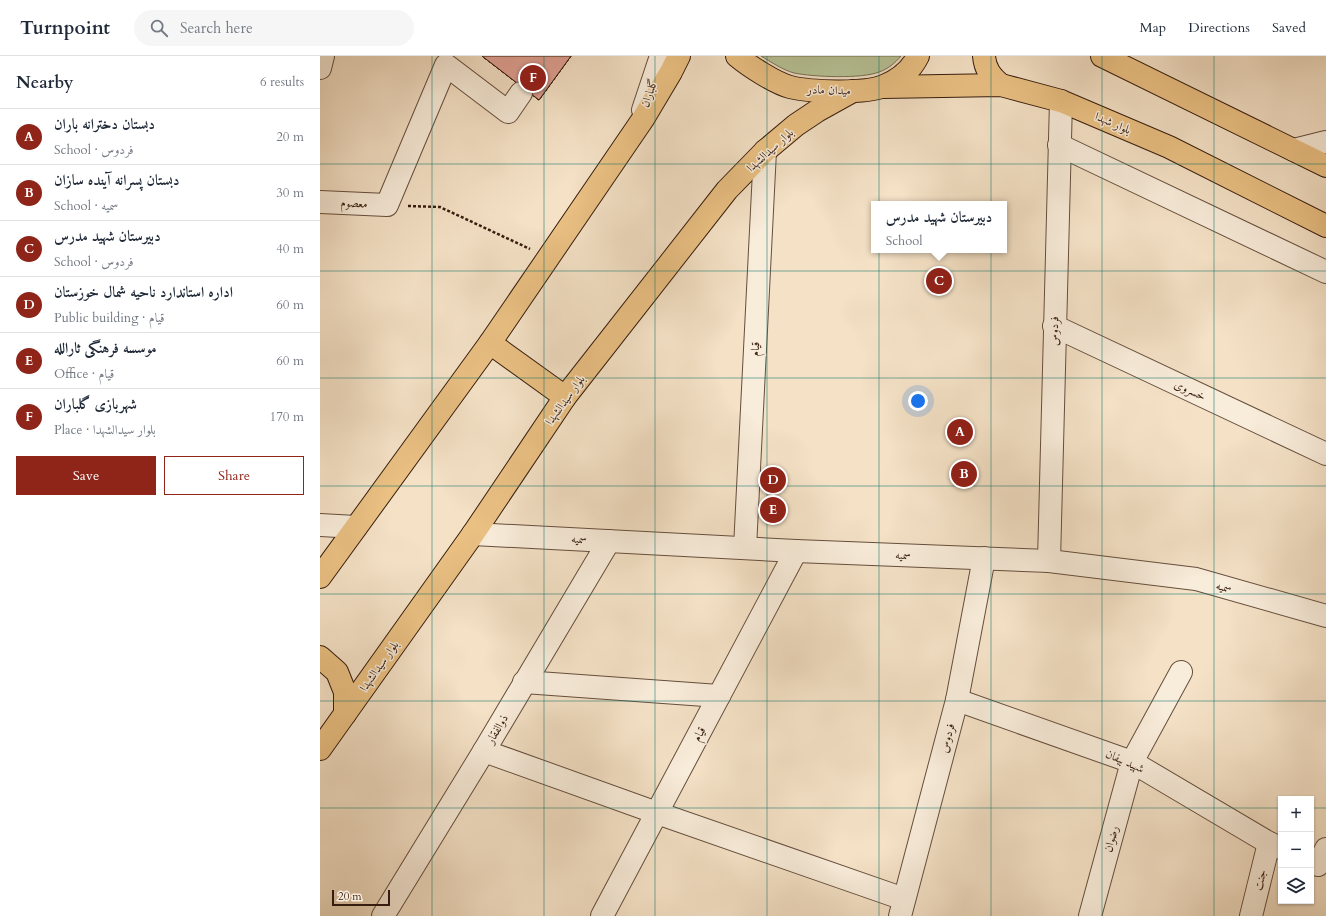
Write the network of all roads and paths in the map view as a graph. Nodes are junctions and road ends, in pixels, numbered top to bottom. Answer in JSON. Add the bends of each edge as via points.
{"nodes":[{"id":1,"x":323,"y":56,"type":"edge"},
{"id":2,"x":661,"y":56,"type":"edge"},
{"id":3,"x":679,"y":56,"type":"edge"},
{"id":4,"x":737,"y":56,"type":"edge"},
{"id":5,"x":918,"y":56,"type":"edge"},
{"id":6,"x":984,"y":56,"type":"edge"},
{"id":7,"x":1102,"y":56,"type":"edge"},
{"id":8,"x":320,"y":68,"type":"edge"},
{"id":9,"x":1001,"y":86,"type":"junction"},
{"id":10,"x":883,"y":87,"type":"junction"},
{"id":11,"x":853,"y":91,"type":"junction"},
{"id":12,"x":521,"y":93,"type":"dead end"},
{"id":13,"x":1061,"y":101,"type":"junction"},
{"id":14,"x":636,"y":129,"type":"junction"},
{"id":15,"x":1326,"y":142,"type":"edge"},
{"id":16,"x":1059,"y":145,"type":"junction"},
{"id":17,"x":1294,"y":150,"type":"junction"},
{"id":18,"x":765,"y":151,"type":"junction"},
{"id":19,"x":1326,"y":166,"type":"edge"},
{"id":20,"x":320,"y":202,"type":"edge"},
{"id":21,"x":387,"y":205,"type":"junction"},
{"id":22,"x":1326,"y":226,"type":"edge"},
{"id":23,"x":548,"y":258,"type":"junction"},
{"id":24,"x":1326,"y":272,"type":"edge"},
{"id":25,"x":1054,"y":326,"type":"junction"},
{"id":26,"x":490,"y":343,"type":"junction"},
{"id":27,"x":565,"y":397,"type":"junction"},
{"id":28,"x":1326,"y":454,"type":"edge"},
{"id":29,"x":320,"y":525,"type":"edge"},
{"id":30,"x":356,"y":528,"type":"junction"},
{"id":31,"x":473,"y":534,"type":"junction"},
{"id":32,"x":609,"y":541,"type":"junction"},
{"id":33,"x":745,"y":548,"type":"junction"},
{"id":34,"x":796,"y":551,"type":"junction"},
{"id":35,"x":984,"y":558,"type":"junction"},
{"id":36,"x":1049,"y":561,"type":"junction"},
{"id":37,"x":320,"y":577,"type":"edge"},
{"id":38,"x":1326,"y":616,"type":"edge"},
{"id":39,"x":320,"y":657,"type":"edge"},
{"id":40,"x":1181,"y":672,"type":"dead end"},
{"id":41,"x":524,"y":682,"type":"junction"},
{"id":42,"x":720,"y":696,"type":"junction"},
{"id":43,"x":957,"y":700,"type":"junction"},
{"id":44,"x":345,"y":714,"type":"junction"},
{"id":45,"x":320,"y":749,"type":"edge"},
{"id":46,"x":484,"y":751,"type":"junction"},
{"id":47,"x":1132,"y":762,"type":"junction"},
{"id":48,"x":657,"y":813,"type":"junction"},
{"id":49,"x":1275,"y":846,"type":"edge"},
{"id":50,"x":902,"y":908,"type":"edge"},
{"id":51,"x":383,"y":916,"type":"edge"},
{"id":52,"x":602,"y":916,"type":"edge"},
{"id":53,"x":1090,"y":916,"type":"edge"},
{"id":54,"x":1251,"y":916,"type":"edge"}],
"edges":[{"from":1,"to":8,"type":"street"},
{"from":2,"to":14,"type":"street","name":"گلباران"},
{"from":3,"to":14,"type":"main road"},
{"from":4,"to":11,"type":"main road","name":"میدان مادر","via":[[748,65],[789,86],[814,90]]},
{"from":5,"to":10,"type":"main road","name":"میدان مادر","via":[[900,78]]},
{"from":6,"to":9,"type":"main road","via":[[988,72]]},
{"from":7,"to":17,"type":"main road"},
{"from":9,"to":10,"type":"main road","name":"بلوار شهدا"},
{"from":9,"to":13,"type":"main road","name":"بلوار شهدا"},
{"from":10,"to":11,"type":"main road","name":"میدان مادر"},
{"from":11,"to":18,"type":"main road","name":"بلوار سیدالشهدا","via":[[796,125]]},
{"from":12,"to":21,"type":"street","via":[[508,112],[446,65]]},
{"from":13,"to":16,"type":"street","name":"فردوس"},
{"from":13,"to":22,"type":"main road","name":"بلوار شهدا","via":[[1168,147]]},
{"from":14,"to":23,"type":"main road"},
{"from":15,"to":17,"type":"street"},
{"from":16,"to":24,"type":"street"},
{"from":16,"to":25,"type":"street","name":"فردوس"},
{"from":17,"to":19,"type":"main road"},
{"from":18,"to":27,"type":"main road","name":"بلوار سیدالشهدا","via":[[728,190]]},
{"from":18,"to":33,"type":"street","name":"قیام"},
{"from":20,"to":21,"type":"street","name":"معصوم"},
{"from":21,"to":23,"type":"path","via":[[440,207]]},
{"from":23,"to":26,"type":"main road"},
{"from":25,"to":28,"type":"street","name":"خسروی"},
{"from":25,"to":36,"type":"street","name":"فردوس"},
{"from":26,"to":27,"type":"main road"},
{"from":26,"to":30,"type":"main road"},
{"from":27,"to":31,"type":"main road","name":"بلوار سیدالشهدا"},
{"from":29,"to":30,"type":"street"},
{"from":30,"to":37,"type":"main road"},
{"from":31,"to":32,"type":"street","name":"سمیه"},
{"from":31,"to":44,"type":"main road","name":"بلوار سیدالشهدا"},
{"from":32,"to":33,"type":"street","name":"سمیه"},
{"from":32,"to":41,"type":"street","name":"ذوالفقار"},
{"from":33,"to":34,"type":"street","name":"سمیه"},
{"from":34,"to":35,"type":"street","name":"سمیه"},
{"from":34,"to":42,"type":"street","name":"قیام"},
{"from":35,"to":36,"type":"street","name":"سمیه"},
{"from":35,"to":43,"type":"street","name":"فردوس"},
{"from":36,"to":38,"type":"street","name":"سمیه","via":[[1196,579]]},
{"from":39,"to":44,"type":"main road","via":[[337,672],[345,692]]},
{"from":40,"to":47,"type":"street","name":"رضوان"},
{"from":41,"to":42,"type":"street"},
{"from":41,"to":46,"type":"street","name":"ذوالفقار"},
{"from":42,"to":48,"type":"street","name":"قیام"},
{"from":43,"to":47,"type":"street","name":"شهید بیفان"},
{"from":43,"to":50,"type":"street","name":"فردوس"},
{"from":44,"to":45,"type":"main road","name":"بلوار سیدالشهدا"},
{"from":46,"to":48,"type":"street"},
{"from":46,"to":51,"type":"street","name":"ذوالفقار"},
{"from":47,"to":49,"type":"street","name":"شهید بیفان"},
{"from":47,"to":53,"type":"street","name":"رضوان"},
{"from":48,"to":50,"type":"street"},
{"from":48,"to":52,"type":"street","name":"قیام"},
{"from":49,"to":54,"type":"street","name":"جنت"}]}
